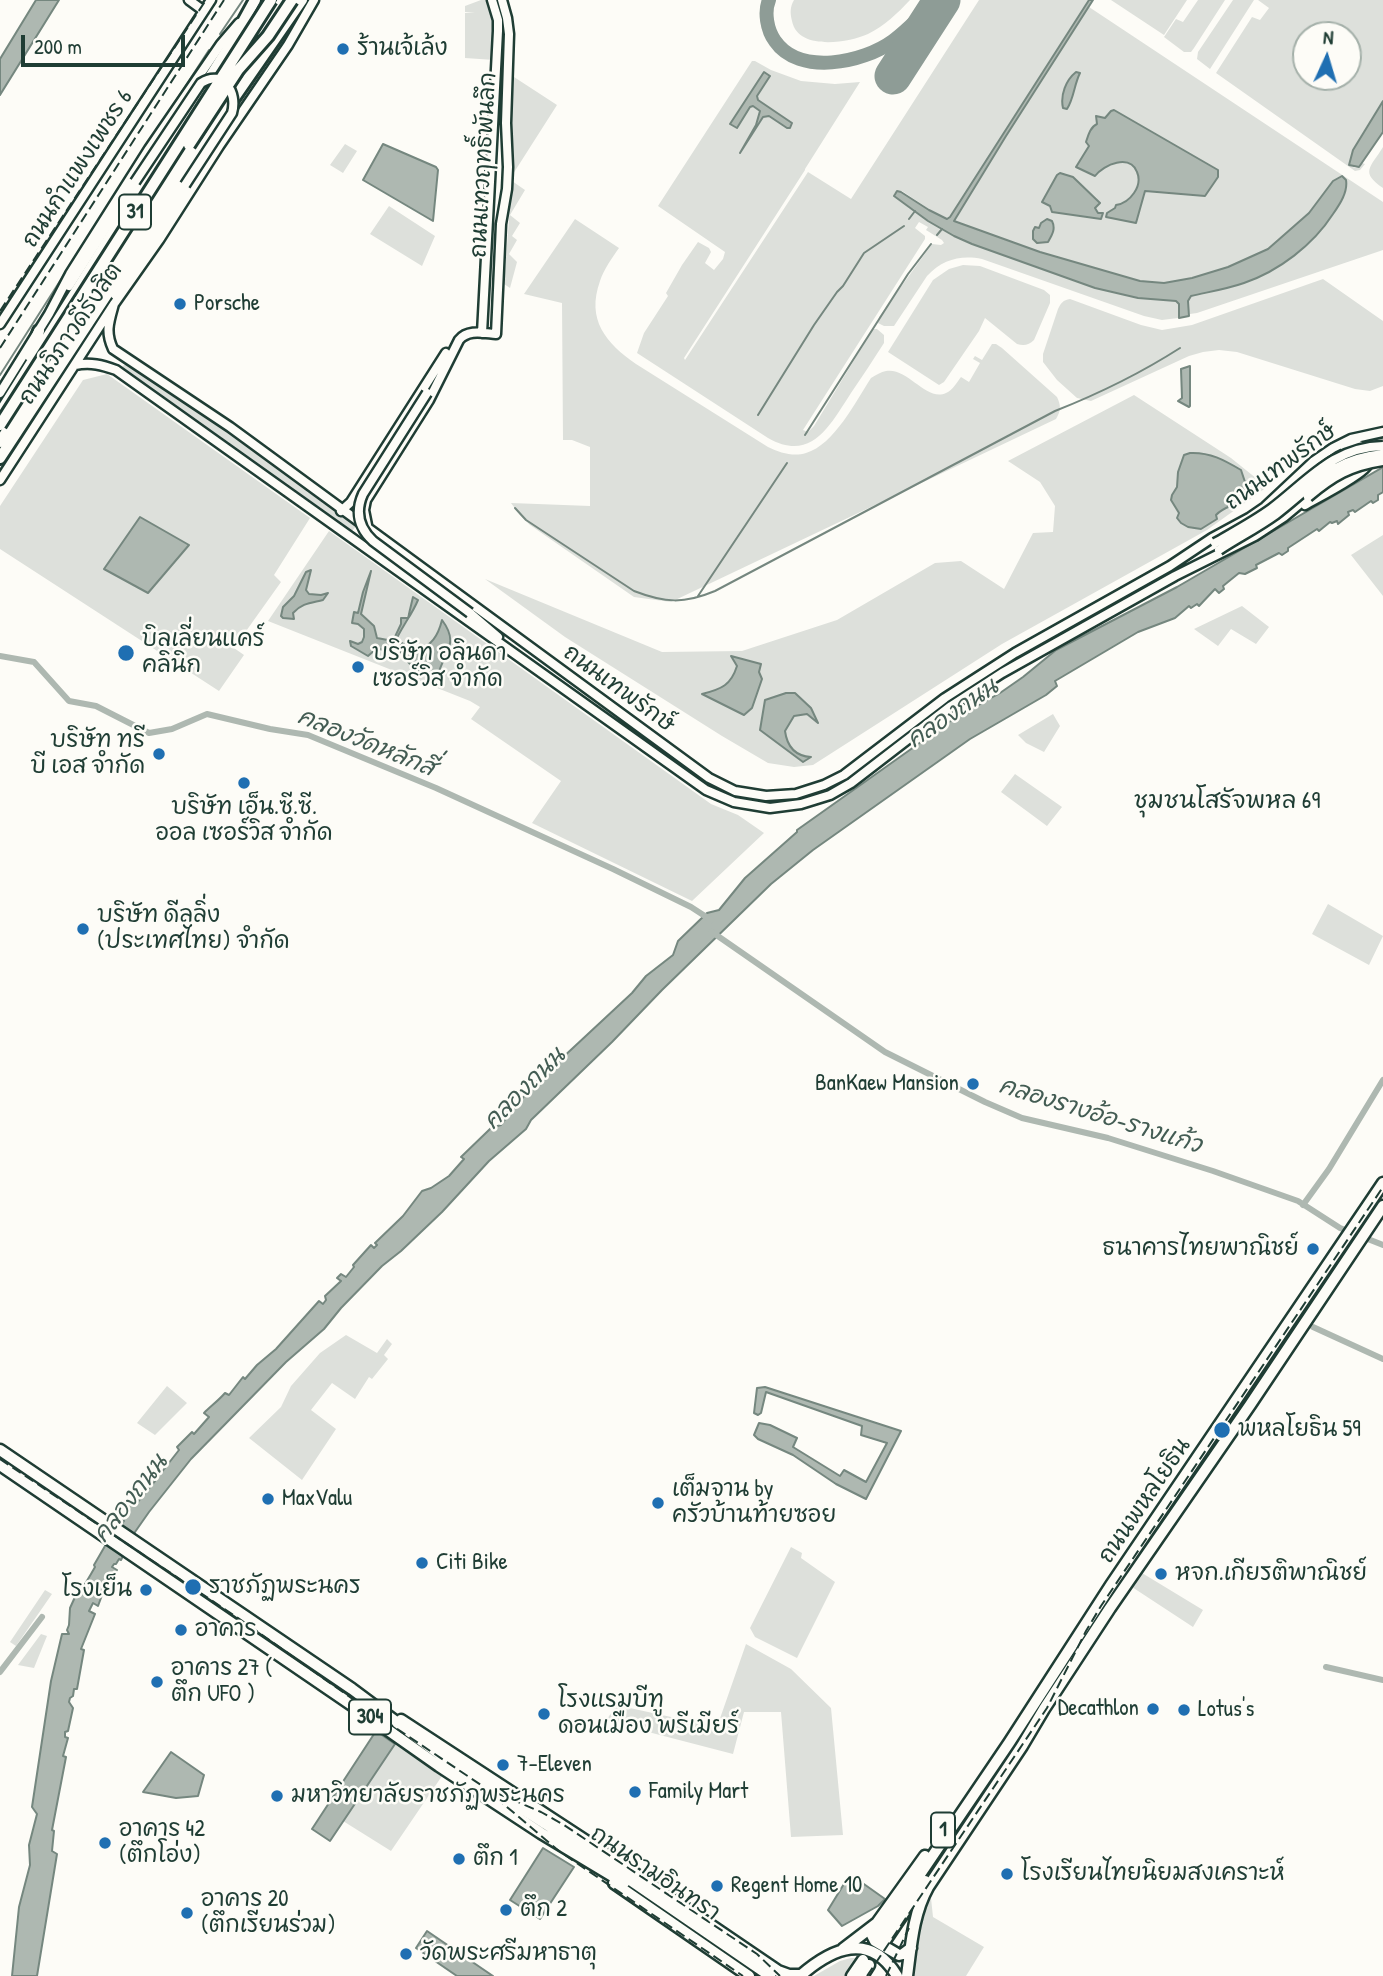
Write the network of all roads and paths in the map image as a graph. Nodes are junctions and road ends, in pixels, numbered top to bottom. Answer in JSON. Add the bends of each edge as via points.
{"nodes":[{"id":1,"x":189,"y":0,"type":"edge"},
{"id":2,"x":211,"y":0,"type":"edge"},
{"id":3,"x":255,"y":0,"type":"edge"},
{"id":4,"x":271,"y":0,"type":"edge"},
{"id":5,"x":282,"y":0,"type":"edge"},
{"id":6,"x":292,"y":0,"type":"edge"},
{"id":7,"x":302,"y":0,"type":"edge"},
{"id":8,"x":314,"y":0,"type":"edge"},
{"id":9,"x":492,"y":0,"type":"edge"},
{"id":10,"x":502,"y":0,"type":"edge"},
{"id":11,"x":204,"y":11,"type":"junction"},
{"id":12,"x":247,"y":13,"type":"junction"},
{"id":13,"x":507,"y":18,"type":"junction"},
{"id":14,"x":498,"y":20,"type":"junction"},
{"id":15,"x":238,"y":70,"type":"junction"},
{"id":16,"x":189,"y":151,"type":"junction"},
{"id":17,"x":507,"y":177,"type":"junction"},
{"id":18,"x":491,"y":180,"type":"junction"},
{"id":19,"x":165,"y":205,"type":"junction"},
{"id":20,"x":114,"y":304,"type":"junction"},
{"id":21,"x":49,"y":314,"type":"junction"},
{"id":22,"x":0,"y":324,"type":"edge"},
{"id":23,"x":483,"y":329,"type":"junction"},
{"id":24,"x":38,"y":331,"type":"junction"},
{"id":25,"x":449,"y":349,"type":"junction"},
{"id":26,"x":125,"y":356,"type":"junction"},
{"id":27,"x":75,"y":365,"type":"junction"},
{"id":28,"x":116,"y":370,"type":"junction"},
{"id":29,"x":24,"y":375,"type":"junction"},
{"id":30,"x":66,"y":379,"type":"junction"},
{"id":31,"x":0,"y":393,"type":"edge"},
{"id":32,"x":0,"y":413,"type":"edge"},
{"id":33,"x":0,"y":425,"type":"edge"},
{"id":34,"x":1383,"y":432,"type":"edge"},
{"id":35,"x":0,"y":444,"type":"edge"},
{"id":36,"x":1383,"y":446,"type":"edge"},
{"id":37,"x":1333,"y":448,"type":"junction"},
{"id":38,"x":1383,"y":454,"type":"edge"},
{"id":39,"x":0,"y":458,"type":"edge"},
{"id":40,"x":1383,"y":461,"type":"edge"},
{"id":41,"x":0,"y":480,"type":"edge"},
{"id":42,"x":355,"y":496,"type":"junction"},
{"id":43,"x":366,"y":500,"type":"junction"},
{"id":44,"x":341,"y":511,"type":"junction"},
{"id":45,"x":1284,"y":517,"type":"junction"},
{"id":46,"x":368,"y":530,"type":"junction"},
{"id":47,"x":1217,"y":546,"type":"junction"},
{"id":48,"x":1170,"y":566,"type":"junction"},
{"id":49,"x":1175,"y":576,"type":"junction"},
{"id":50,"x":509,"y":649,"type":"junction"},
{"id":51,"x":1383,"y":1183,"type":"edge"},
{"id":52,"x":1383,"y":1206,"type":"edge"},
{"id":53,"x":1295,"y":1314,"type":"junction"},
{"id":54,"x":1306,"y":1321,"type":"junction"},
{"id":55,"x":0,"y":1450,"type":"edge"},
{"id":56,"x":0,"y":1465,"type":"edge"},
{"id":57,"x":365,"y":1698,"type":"junction"},
{"id":58,"x":1034,"y":1702,"type":"junction"},
{"id":59,"x":1044,"y":1709,"type":"junction"},
{"id":60,"x":597,"y":1868,"type":"junction"},
{"id":61,"x":877,"y":1923,"type":"junction"},
{"id":62,"x":911,"y":1948,"type":"junction"},
{"id":63,"x":843,"y":1949,"type":"junction"},
{"id":64,"x":776,"y":1974,"type":"edge"},
{"id":65,"x":749,"y":1976,"type":"edge"},
{"id":66,"x":760,"y":1976,"type":"edge"},
{"id":67,"x":801,"y":1976,"type":"edge"},
{"id":68,"x":852,"y":1976,"type":"edge"},
{"id":69,"x":862,"y":1976,"type":"edge"},
{"id":70,"x":897,"y":1976,"type":"edge"},
{"id":71,"x":907,"y":1976,"type":"edge"}],
"edges":[{"from":1,"to":11,"type":"main road"},
{"from":2,"to":11,"type":"main road","name":"ถนนกำแพงเพชร 6"},
{"from":3,"to":12,"type":"highway","name":"ถนนวิภาวดีรังสิต","number":"31"},
{"from":4,"to":33,"type":"highway","number":"31","bridge":true},
{"from":5,"to":15,"type":"highway","number":"31","bridge":true},
{"from":5,"to":16,"type":"highway","name":"ถนนวิภาวดีรังสิต","number":"31"},
{"from":6,"to":15,"type":"highway","bridge":true},
{"from":7,"to":19,"type":"highway"},
{"from":8,"to":20,"type":"main road","name":"ถนนวิภาวดีรังสิต","number":"31"},
{"from":9,"to":14,"type":"main road","name":"ถนนเทวฤทธิ์พันลึก"},
{"from":10,"to":13,"type":"main road","name":"ถนนเทวฤทธิ์พันลึก"},
{"from":11,"to":22,"type":"main road","name":"ถนนกำแพงเพชร 6"},
{"from":12,"to":21,"type":"main road","name":"ถนนวิภาวดีรังสิต","number":"31","via":[[149,149]]},
{"from":12,"to":29,"type":"highway","name":"ถนนวิภาวดีรังสิต","number":"31"},
{"from":13,"to":14,"type":"main road"},
{"from":13,"to":17,"type":"main road","name":"ถนนเทวฤทธิ์พันลึก"},
{"from":14,"to":18,"type":"main road","name":"ถนนเทวฤทธิ์พันลึก"},
{"from":15,"to":35,"type":"highway","number":"31","bridge":true},
{"from":16,"to":19,"type":"highway"},
{"from":16,"to":35,"type":"highway","name":"ถนนวิภาวดีรังสิต","number":"31"},
{"from":17,"to":18,"type":"main road"},
{"from":17,"to":23,"type":"main road","name":"ถนนเทวฤทธิ์พันลึก","via":[[496,334]]},
{"from":18,"to":23,"type":"main road","name":"ถนนเทวฤทธิ์พันลึก"},
{"from":19,"to":39,"type":"highway"},
{"from":20,"to":26,"type":"main road","name":"ถนนเทพรักษ์","via":[[108,338],[113,349]]},
{"from":20,"to":27,"type":"main road","name":"ถนนวิภาวดีรังสิต","number":"31"},
{"from":21,"to":24,"type":"main road","name":"ถนนวิภาวดีรังสิต","number":"31"},
{"from":21,"to":30,"type":"main road","bridge":true,"via":[[201,83],[207,79],[230,86],[232,113],[82,346]]},
{"from":23,"to":25,"type":"main road","via":[[464,330]]},
{"from":23,"to":43,"type":"main road","via":[[459,340],[429,400]]},
{"from":24,"to":29,"type":"highway"},
{"from":24,"to":31,"type":"main road","name":"ถนนวิภาวดีรังสิต","number":"31"},
{"from":25,"to":42,"type":"main road"},
{"from":25,"to":50,"type":"main road","bridge":true,"via":[[428,393],[363,494],[359,519],[373,541],[470,612]]},
{"from":26,"to":28,"type":"main road"},
{"from":26,"to":44,"type":"main road","name":"ถนนเทพรักษ์"},
{"from":27,"to":28,"type":"main road","name":"ถนนเทพรักษ์","via":[[98,364]]},
{"from":27,"to":30,"type":"main road","name":"ถนนวิภาวดีรังสิต","number":"31"},
{"from":28,"to":50,"type":"main road","name":"ถนนเทพรักษ์"},
{"from":29,"to":32,"type":"highway","name":"ถนนวิภาวดีรังสิต","number":"31"},
{"from":30,"to":41,"type":"main road","name":"ถนนวิภาวดีรังสิต","number":"31"},
{"from":34,"to":37,"type":"main road","name":"ถนนเทพรักษ์"},
{"from":36,"to":47,"type":"main road","name":"ถนนเทพรักษ์","bridge":true,"via":[[1328,463]]},
{"from":37,"to":45,"type":"main road","via":[[1360,445],[1367,451],[1369,464]]},
{"from":37,"to":48,"type":"main road","name":"ถนนเทพรักษ์","via":[[1265,507]]},
{"from":38,"to":47,"type":"main road","name":"ถนนเทพรักษ์","bridge":true,"via":[[1331,470],[1276,514]]},
{"from":40,"to":45,"type":"main road","name":"ถนนเทพรักษ์","bridge":true,"via":[[1338,474]]},
{"from":42,"to":43,"type":"main road","via":[[358,503]]},
{"from":42,"to":44,"type":"main road"},
{"from":43,"to":46,"type":"main road"},
{"from":44,"to":46,"type":"main road","name":"ถนนเทพรักษ์"},
{"from":45,"to":49,"type":"main road","name":"ถนนเทพรักษ์"},
{"from":46,"to":48,"type":"main road","name":"ถนนเทพรักษ์","via":[[709,778],[735,791],[766,796],[796,794],[844,775],[957,690]]},
{"from":47,"to":48,"type":"main road","name":"ถนนเทพรักษ์"},
{"from":47,"to":49,"type":"main road","name":"ถนนเทพรักษ์"},
{"from":49,"to":50,"type":"main road","name":"ถนนเทพรักษ์","via":[[1002,673],[830,795],[770,808],[734,803],[706,790]]},
{"from":51,"to":53,"type":"main road","name":"ถนนพหลโยธิน"},
{"from":52,"to":54,"type":"main road","name":"ถนนพหลโยธิน"},
{"from":53,"to":54,"type":"main road"},
{"from":53,"to":58,"type":"main road","name":"ถนนพหลโยธิน"},
{"from":54,"to":59,"type":"main road","name":"ถนนพหลโยธิน"},
{"from":55,"to":57,"type":"main road","number":"304"},
{"from":56,"to":60,"type":"main road","number":"304","via":[[439,1766]]},
{"from":57,"to":64,"type":"main road","number":"304"},
{"from":57,"to":64,"type":"main road","name":"ถนนรามอินทรา","number":"304","via":[[446,1759]]},
{"from":58,"to":59,"type":"main road","name":"ถนนพหลโยธิน","number":"1","via":[[883,1937]]},
{"from":58,"to":61,"type":"main road","name":"ถนนพหลโยธิน","number":"1"},
{"from":59,"to":62,"type":"main road","name":"ถนนพหลโยธิน","number":"1","via":[[924,1894]]},
{"from":60,"to":65,"type":"main road","number":"304"},
{"from":60,"to":66,"type":"main road","name":"ถนนรามอินทรา","number":"304"},
{"from":61,"to":62,"type":"main road","via":[[872,1935],[876,1941],[899,1955]]},
{"from":61,"to":63,"type":"main road","name":"ถนนพหลโยธิน","number":"1"},
{"from":62,"to":71,"type":"main road","name":"ถนนพหลโยธิน","number":"1"},
{"from":63,"to":67,"type":"main road","name":"ถนนพหลโยธิน","via":[[817,1961]]},
{"from":63,"to":70,"type":"main road","via":[[871,1951]]},
{"from":64,"to":67,"type":"main road","number":"304"},
{"from":68,"to":69,"type":"main road","via":[[866,1962]]}]}
